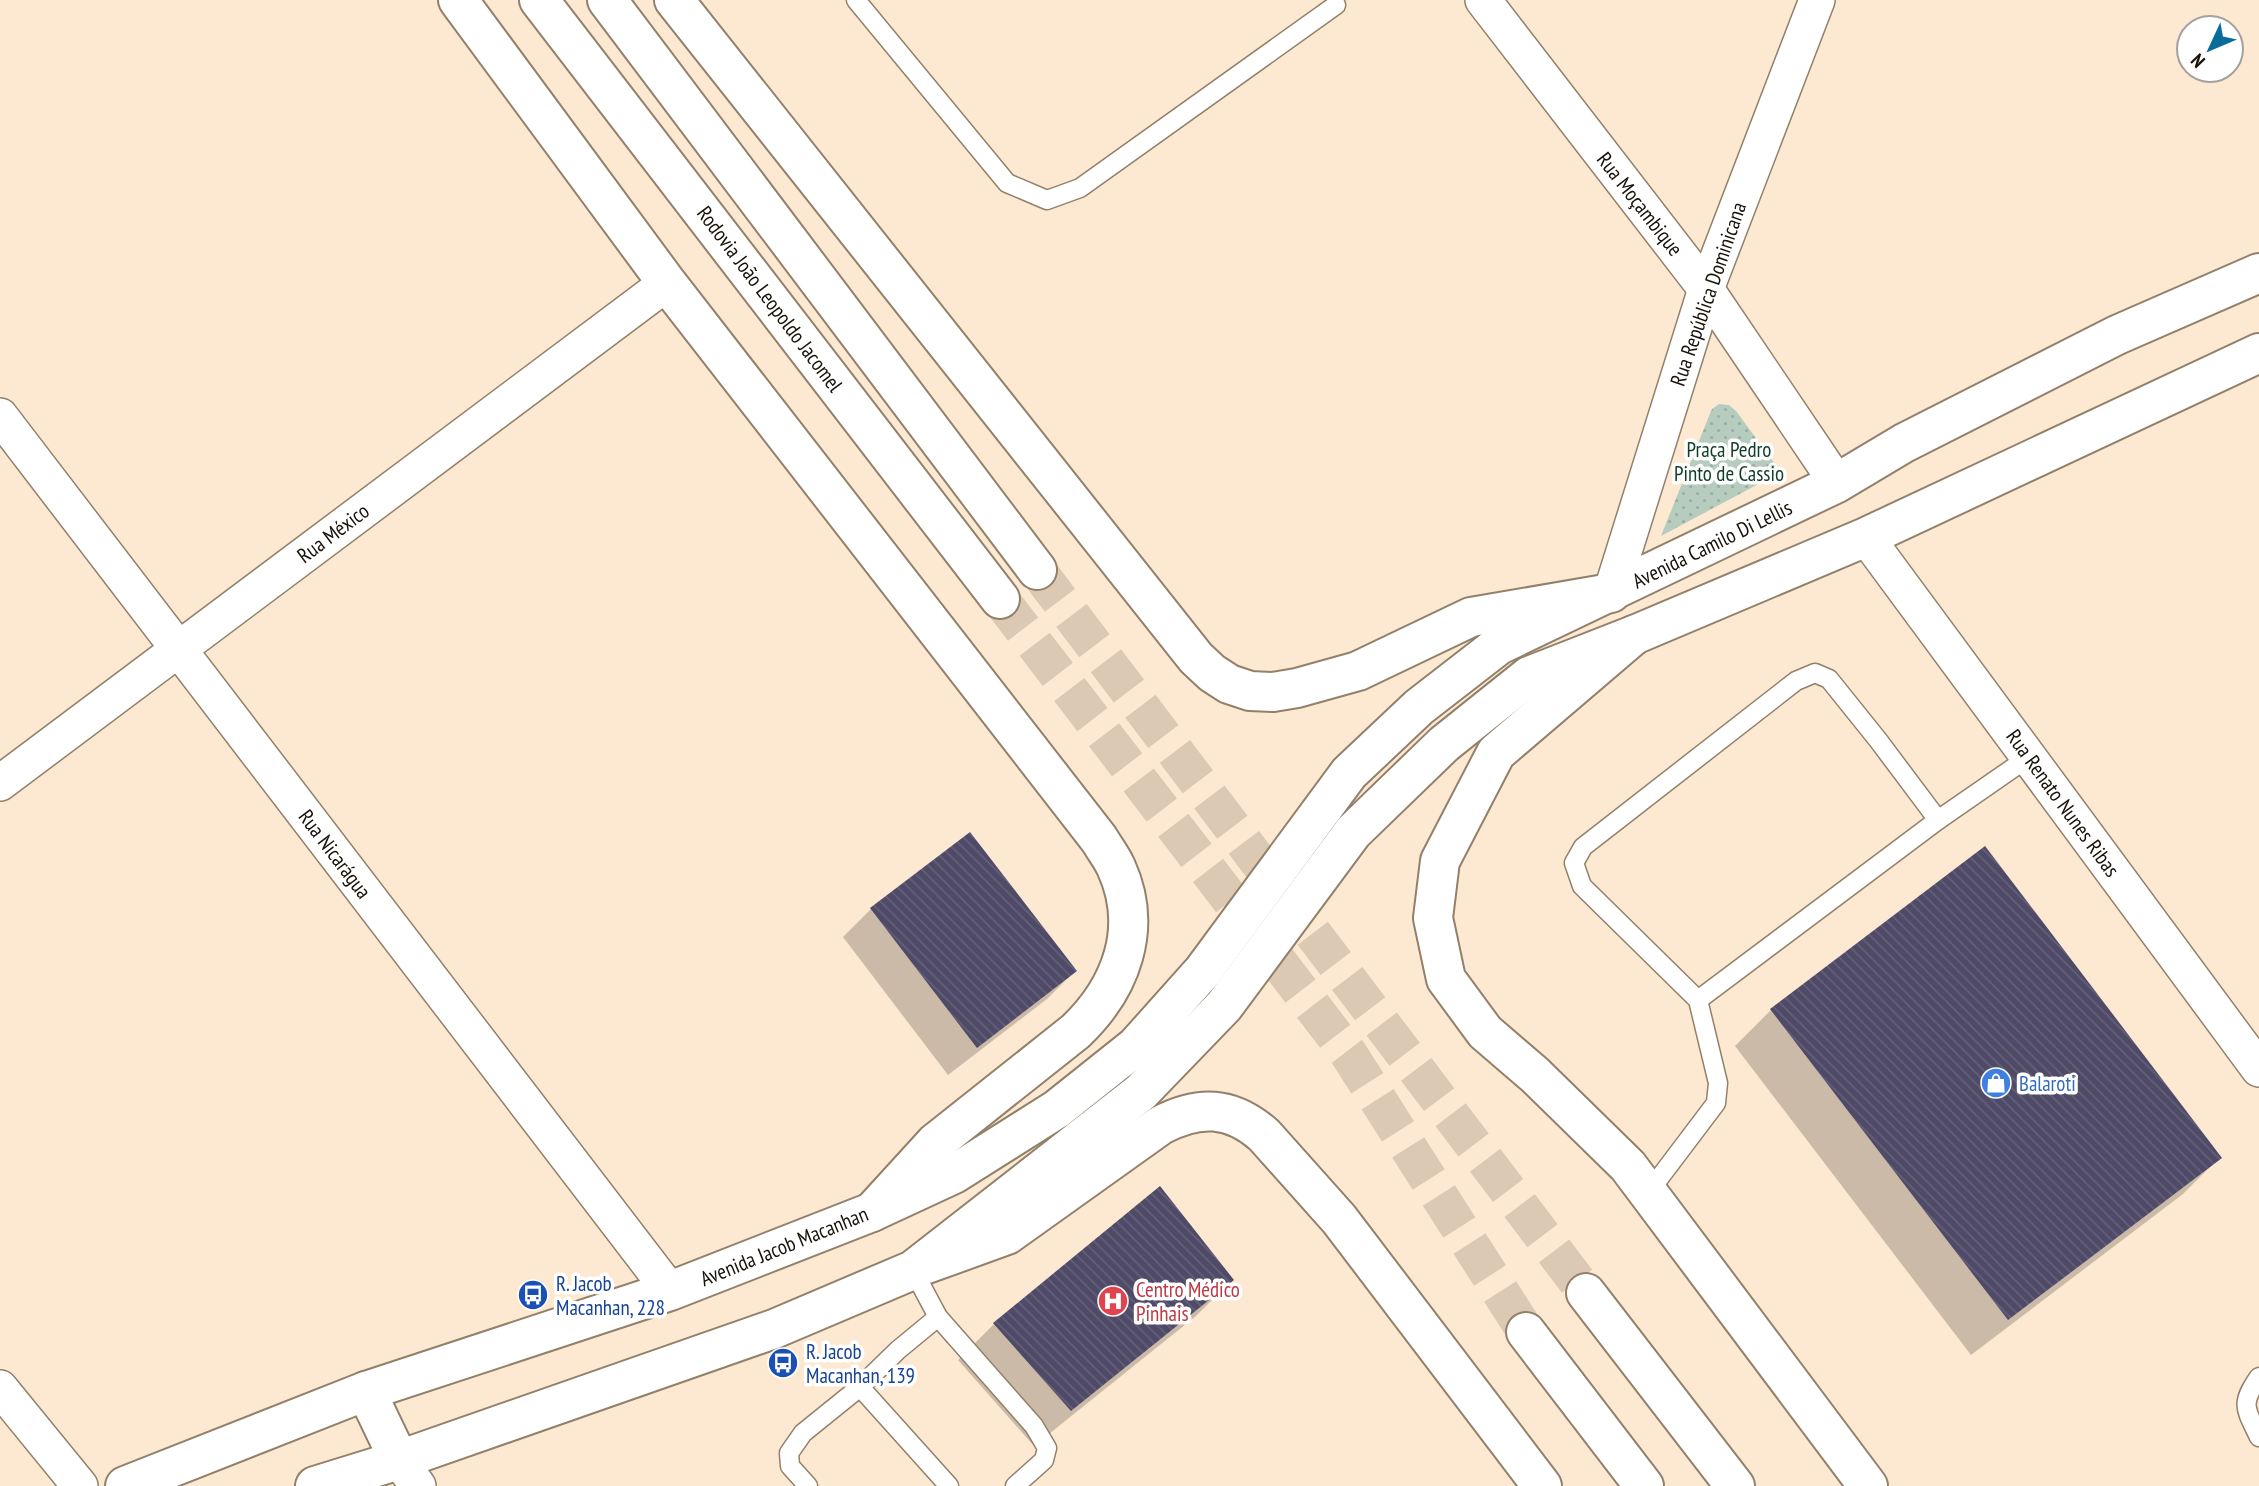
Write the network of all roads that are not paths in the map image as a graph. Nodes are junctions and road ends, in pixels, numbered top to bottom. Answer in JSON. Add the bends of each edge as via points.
{"nodes":[{"id":1,"x":458,"y":0,"type":"edge"},
{"id":2,"x":539,"y":0,"type":"edge"},
{"id":3,"x":607,"y":0,"type":"edge"},
{"id":4,"x":674,"y":0,"type":"edge"},
{"id":5,"x":856,"y":0,"type":"edge"},
{"id":6,"x":1483,"y":0,"type":"edge"},
{"id":7,"x":1817,"y":0,"type":"edge"},
{"id":8,"x":1336,"y":5,"type":"dead end"},
{"id":9,"x":2259,"y":273,"type":"edge"},
{"id":10,"x":667,"y":283,"type":"junction"},
{"id":11,"x":1706,"y":289,"type":"junction"},
{"id":12,"x":2259,"y":353,"type":"edge"},
{"id":13,"x":0,"y":416,"type":"edge"},
{"id":14,"x":1837,"y":483,"type":"junction"},
{"id":15,"x":1866,"y":537,"type":"junction"},
{"id":16,"x":1037,"y":570,"type":"tunnel mouth"},
{"id":17,"x":1611,"y":593,"type":"junction"},
{"id":18,"x":1000,"y":599,"type":"tunnel mouth"},
{"id":19,"x":1634,"y":635,"type":"junction"},
{"id":20,"x":178,"y":649,"type":"junction"},
{"id":21,"x":2029,"y":757,"type":"junction"},
{"id":22,"x":0,"y":783,"type":"edge"},
{"id":23,"x":1938,"y":820,"type":"junction"},
{"id":24,"x":1258,"y":929,"type":"junction"},
{"id":25,"x":1698,"y":1000,"type":"junction"},
{"id":26,"x":2259,"y":1069,"type":"edge"},
{"id":27,"x":1648,"y":1193,"type":"junction"},
{"id":28,"x":872,"y":1212,"type":"junction"},
{"id":29,"x":912,"y":1270,"type":"junction"},
{"id":30,"x":670,"y":1291,"type":"junction"},
{"id":31,"x":1586,"y":1293,"type":"tunnel mouth"},
{"id":32,"x":938,"y":1317,"type":"junction"},
{"id":33,"x":1526,"y":1332,"type":"tunnel mouth"},
{"id":34,"x":2259,"y":1377,"type":"edge"},
{"id":35,"x":860,"y":1387,"type":"junction"},
{"id":36,"x":0,"y":1388,"type":"edge"},
{"id":37,"x":366,"y":1391,"type":"junction"},
{"id":38,"x":2259,"y":1437,"type":"edge"},
{"id":39,"x":409,"y":1473,"type":"edge"},
{"id":40,"x":80,"y":1486,"type":"edge"},
{"id":41,"x":125,"y":1486,"type":"edge"},
{"id":42,"x":315,"y":1486,"type":"edge"},
{"id":43,"x":808,"y":1486,"type":"edge"},
{"id":44,"x":948,"y":1486,"type":"edge"},
{"id":45,"x":1015,"y":1486,"type":"edge"},
{"id":46,"x":1542,"y":1486,"type":"edge"},
{"id":47,"x":1644,"y":1486,"type":"edge"},
{"id":48,"x":1735,"y":1486,"type":"edge"},
{"id":49,"x":1868,"y":1486,"type":"edge"}],
"edges":[{"from":1,"to":10,"type":"main road"},
{"from":2,"to":18,"type":"main road","name":"Rodovia João Leopoldo Jacomel"},
{"from":3,"to":16,"type":"main road"},
{"from":4,"to":17,"type":"main road","via":[[1196,658],[1229,684],[1250,691],[1297,688],[1358,671],[1471,617]]},
{"from":5,"to":8,"type":"lane","via":[[1007,183],[1047,200],[1080,188]]},
{"from":6,"to":11,"type":"street","name":"Rua Moçambique"},
{"from":7,"to":11,"type":"street","name":"Rua República Dominicana"},
{"from":9,"to":14,"type":"main road","name":"Avenida Camilo Di Lellis","via":[[2117,335],[1904,443]]},
{"from":10,"to":20,"type":"street","name":"Rua México"},
{"from":10,"to":28,"type":"main road","via":[[1099,839],[1116,867],[1125,895],[1125,953],[1118,975],[1093,1015],[935,1143]]},
{"from":11,"to":14,"type":"street","name":"Rua Moçambique"},
{"from":11,"to":17,"type":"street","name":"Rua República Dominicana"},
{"from":12,"to":15,"type":"main road"},
{"from":13,"to":20,"type":"street","name":"Rua Nicarágua"},
{"from":14,"to":17,"type":"main road","name":"Avenida Camilo Di Lellis"},
{"from":15,"to":19,"type":"main road"},
{"from":15,"to":21,"type":"street","name":"Rua Renato Nunes Ribas"},
{"from":17,"to":24,"type":"main road","name":"Avenida Camilo Di Lellis","via":[[1499,645],[1419,707],[1349,774]]},
{"from":19,"to":24,"type":"main road","via":[[1529,676],[1444,744]]},
{"from":19,"to":27,"type":"main road","via":[[1496,753],[1440,861],[1433,918],[1446,979],[1485,1032],[1628,1166]]},
{"from":20,"to":22,"type":"street","name":"Rua México"},
{"from":20,"to":30,"type":"street","name":"Rua Nicarágua"},
{"from":21,"to":23,"type":"lane"},
{"from":21,"to":26,"type":"street","name":"Rua Renato Nunes Ribas"},
{"from":23,"to":25,"type":"lane"},
{"from":23,"to":25,"type":"lane","via":[[1829,679],[1815,673],[1796,681],[1583,847],[1574,863],[1582,886]]},
{"from":24,"to":28,"type":"main road","name":"Avenida Jacob Macanhan","via":[[1203,971],[1136,1046],[1057,1109],[954,1174]]},
{"from":24,"to":29,"type":"main road","via":[[1224,1006],[1141,1092]]},
{"from":25,"to":27,"type":"lane","via":[[1718,1083],[1716,1103]]},
{"from":27,"to":49,"type":"main road"},
{"from":28,"to":30,"type":"main road","name":"Avenida Jacob Macanhan"},
{"from":29,"to":32,"type":"lane"},
{"from":29,"to":39,"type":"main road"},
{"from":29,"to":46,"type":"main road","via":[[1007,1235],[1161,1125],[1200,1111],[1237,1116],[1264,1135],[1339,1219]]},
{"from":30,"to":37,"type":"main road","name":"Avenida Jacob Macanhan"},
{"from":31,"to":48,"type":"main road"},
{"from":32,"to":35,"type":"lane"},
{"from":32,"to":45,"type":"lane","via":[[1034,1426],[1047,1448],[1044,1460]]},
{"from":33,"to":47,"type":"main road"},
{"from":34,"to":38,"type":"lane","via":[[2246,1395],[2247,1413]]},
{"from":35,"to":43,"type":"lane","via":[[803,1433],[789,1453],[790,1466]]},
{"from":35,"to":44,"type":"lane"},
{"from":36,"to":40,"type":"street"},
{"from":37,"to":39,"type":"main road"},
{"from":37,"to":41,"type":"main road","name":"Avenida Jacob Macanhan"},
{"from":39,"to":42,"type":"main road"}]}
